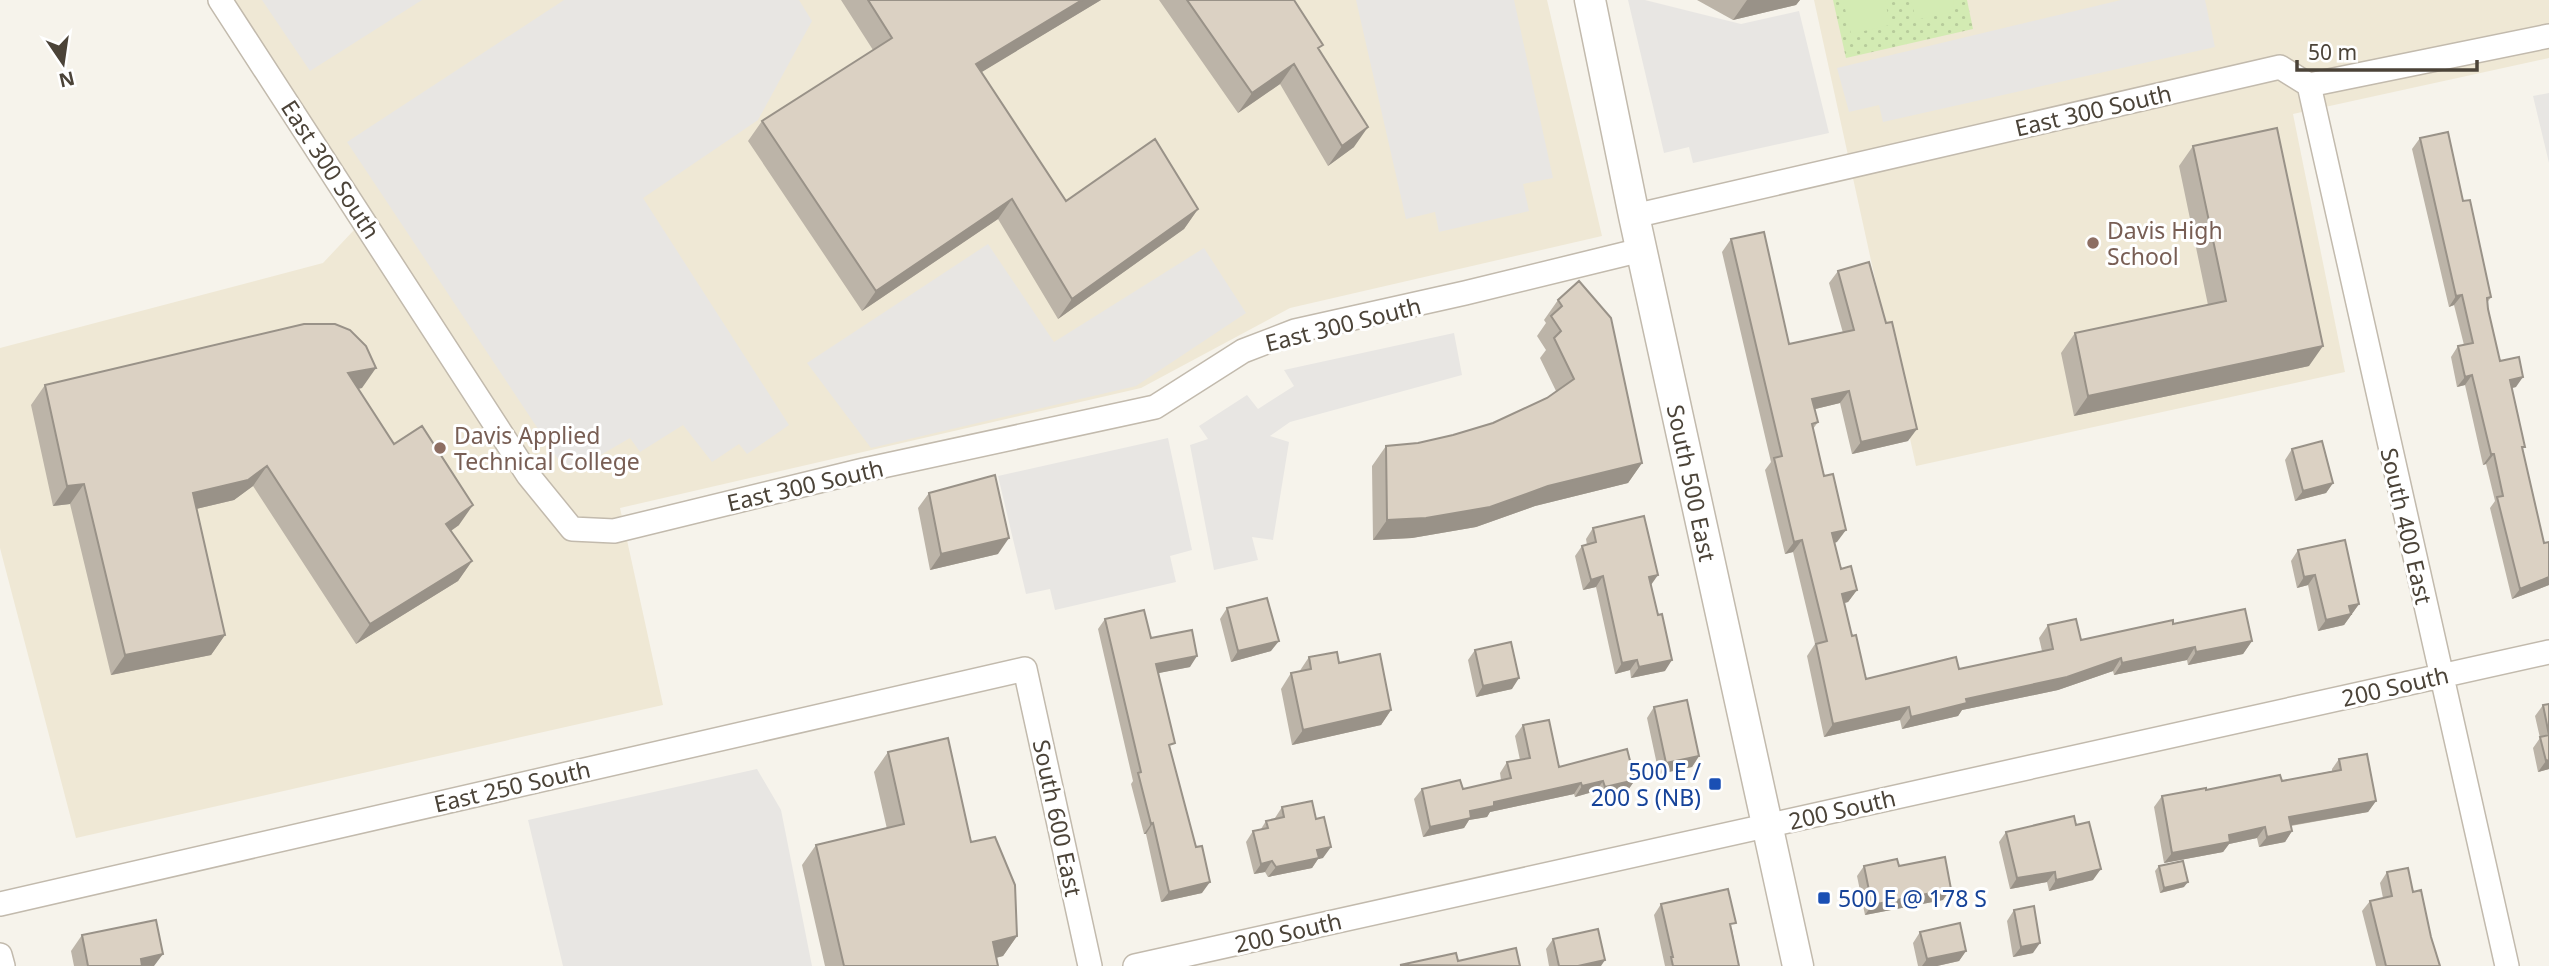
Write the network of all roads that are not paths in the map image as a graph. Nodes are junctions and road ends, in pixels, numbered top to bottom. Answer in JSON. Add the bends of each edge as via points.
{"nodes":[{"id":1,"x":220,"y":0,"type":"edge"},
{"id":2,"x":1590,"y":0,"type":"edge"},
{"id":3,"x":2549,"y":36,"type":"edge"},
{"id":4,"x":2309,"y":85,"type":"junction"},
{"id":5,"x":1634,"y":216,"type":"junction"},
{"id":6,"x":1642,"y":250,"type":"junction"},
{"id":7,"x":2549,"y":652,"type":"edge"},
{"id":8,"x":1025,"y":669,"type":"joint"},
{"id":9,"x":2440,"y":676,"type":"junction"},
{"id":10,"x":1766,"y":825,"type":"junction"},
{"id":11,"x":0,"y":904,"type":"edge"},
{"id":12,"x":0,"y":955,"type":"edge"},
{"id":13,"x":3,"y":966,"type":"edge"},
{"id":14,"x":1090,"y":966,"type":"edge"},
{"id":15,"x":1135,"y":966,"type":"edge"},
{"id":16,"x":1798,"y":966,"type":"edge"},
{"id":17,"x":2507,"y":966,"type":"edge"}],
"edges":[{"from":1,"to":6,"type":"street","name":"East 300 South","via":[[528,475],[572,529],[614,531],[864,470],[1155,407],[1243,351],[1295,331]]},
{"from":2,"to":5,"type":"street","name":"South 500 East"},
{"from":3,"to":4,"type":"street"},
{"from":4,"to":5,"type":"street","name":"East 300 South","via":[[2280,67]]},
{"from":4,"to":9,"type":"street","name":"South 400 East"},
{"from":5,"to":6,"type":"street","name":"South 500 East"},
{"from":6,"to":10,"type":"street","name":"South 500 East"},
{"from":7,"to":9,"type":"street","name":"200 South"},
{"from":8,"to":11,"type":"street","name":"East 250 South"},
{"from":8,"to":14,"type":"street","name":"South 600 East"},
{"from":9,"to":10,"type":"street","name":"200 South"},
{"from":9,"to":17,"type":"street","name":"South 400 East"},
{"from":10,"to":15,"type":"street","name":"200 South"},
{"from":10,"to":16,"type":"street","name":"South 500 East"},
{"from":12,"to":13,"type":"street"}]}
